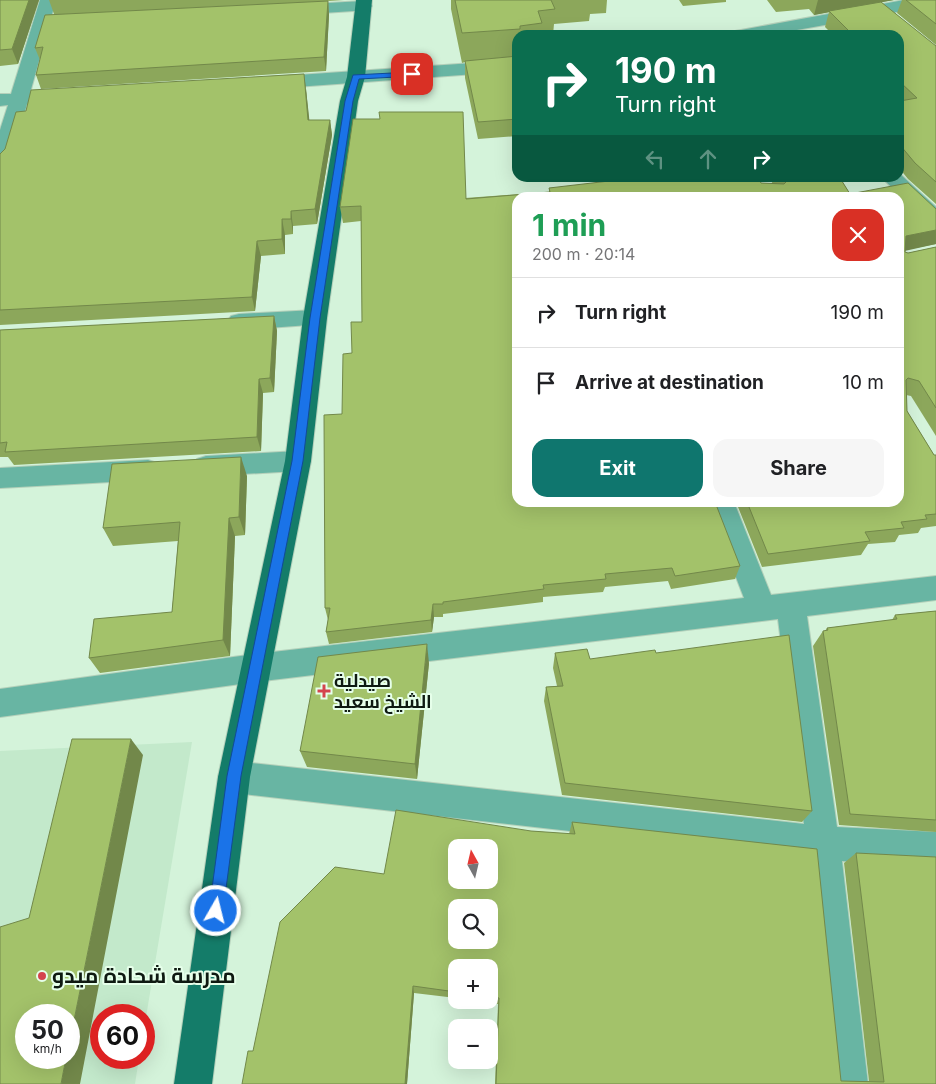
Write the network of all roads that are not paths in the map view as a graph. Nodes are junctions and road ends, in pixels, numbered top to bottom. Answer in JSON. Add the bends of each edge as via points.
{"nodes":[{"id":1,"x":48,"y":0,"type":"edge"},
{"id":2,"x":923,"y":1,"type":"edge"},
{"id":3,"x":363,"y":3,"type":"edge"},
{"id":4,"x":879,"y":8,"type":"junction"},
{"id":5,"x":275,"y":10,"type":"edge"},
{"id":6,"x":61,"y":21,"type":"edge"},
{"id":7,"x":41,"y":22,"type":"junction"},
{"id":8,"x":901,"y":26,"type":"edge"},
{"id":9,"x":767,"y":30,"type":"edge"},
{"id":10,"x":512,"y":65,"type":"edge"},
{"id":11,"x":356,"y":77,"type":"junction"},
{"id":12,"x":247,"y":84,"type":"edge"},
{"id":13,"x":88,"y":94,"type":"edge"},
{"id":14,"x":9,"y":100,"type":"edge"},
{"id":15,"x":0,"y":163,"type":"edge"},
{"id":16,"x":896,"y":182,"type":"edge"},
{"id":17,"x":936,"y":218,"type":"edge"},
{"id":18,"x":315,"y":318,"type":"junction"},
{"id":19,"x":217,"y":324,"type":"edge"},
{"id":20,"x":298,"y":461,"type":"junction"},
{"id":21,"x":0,"y":478,"type":"edge"},
{"id":22,"x":723,"y":507,"type":"edge"},
{"id":23,"x":936,"y":588,"type":"edge"},
{"id":24,"x":777,"y":606,"type":"junction"},
{"id":25,"x":255,"y":668,"type":"junction"},
{"id":26,"x":0,"y":703,"type":"edge"},
{"id":27,"x":234,"y":776,"type":"junction"},
{"id":28,"x":823,"y":844,"type":"junction"},
{"id":29,"x":936,"y":849,"type":"edge"},
{"id":30,"x":194,"y":1084,"type":"edge"},
{"id":31,"x":849,"y":1084,"type":"edge"}],
"edges":[{"from":1,"to":7,"type":"street"},
{"from":2,"to":4,"type":"street"},
{"from":3,"to":5,"type":"street"},
{"from":3,"to":11,"type":"main road"},
{"from":4,"to":8,"type":"street"},
{"from":4,"to":9,"type":"street"},
{"from":6,"to":7,"type":"street"},
{"from":7,"to":14,"type":"street"},
{"from":10,"to":11,"type":"street"},
{"from":11,"to":12,"type":"street"},
{"from":11,"to":18,"type":"main road","via":[[349,101]]},
{"from":13,"to":14,"type":"street"},
{"from":14,"to":15,"type":"street"},
{"from":16,"to":17,"type":"street"},
{"from":18,"to":19,"type":"street"},
{"from":18,"to":20,"type":"main road"},
{"from":20,"to":21,"type":"street"},
{"from":20,"to":25,"type":"main road"},
{"from":22,"to":24,"type":"street"},
{"from":23,"to":24,"type":"street"},
{"from":24,"to":25,"type":"street"},
{"from":24,"to":28,"type":"street"},
{"from":25,"to":26,"type":"street"},
{"from":25,"to":27,"type":"main road"},
{"from":27,"to":28,"type":"street"},
{"from":27,"to":30,"type":"main road"},
{"from":28,"to":29,"type":"street"},
{"from":28,"to":31,"type":"street"}]}
